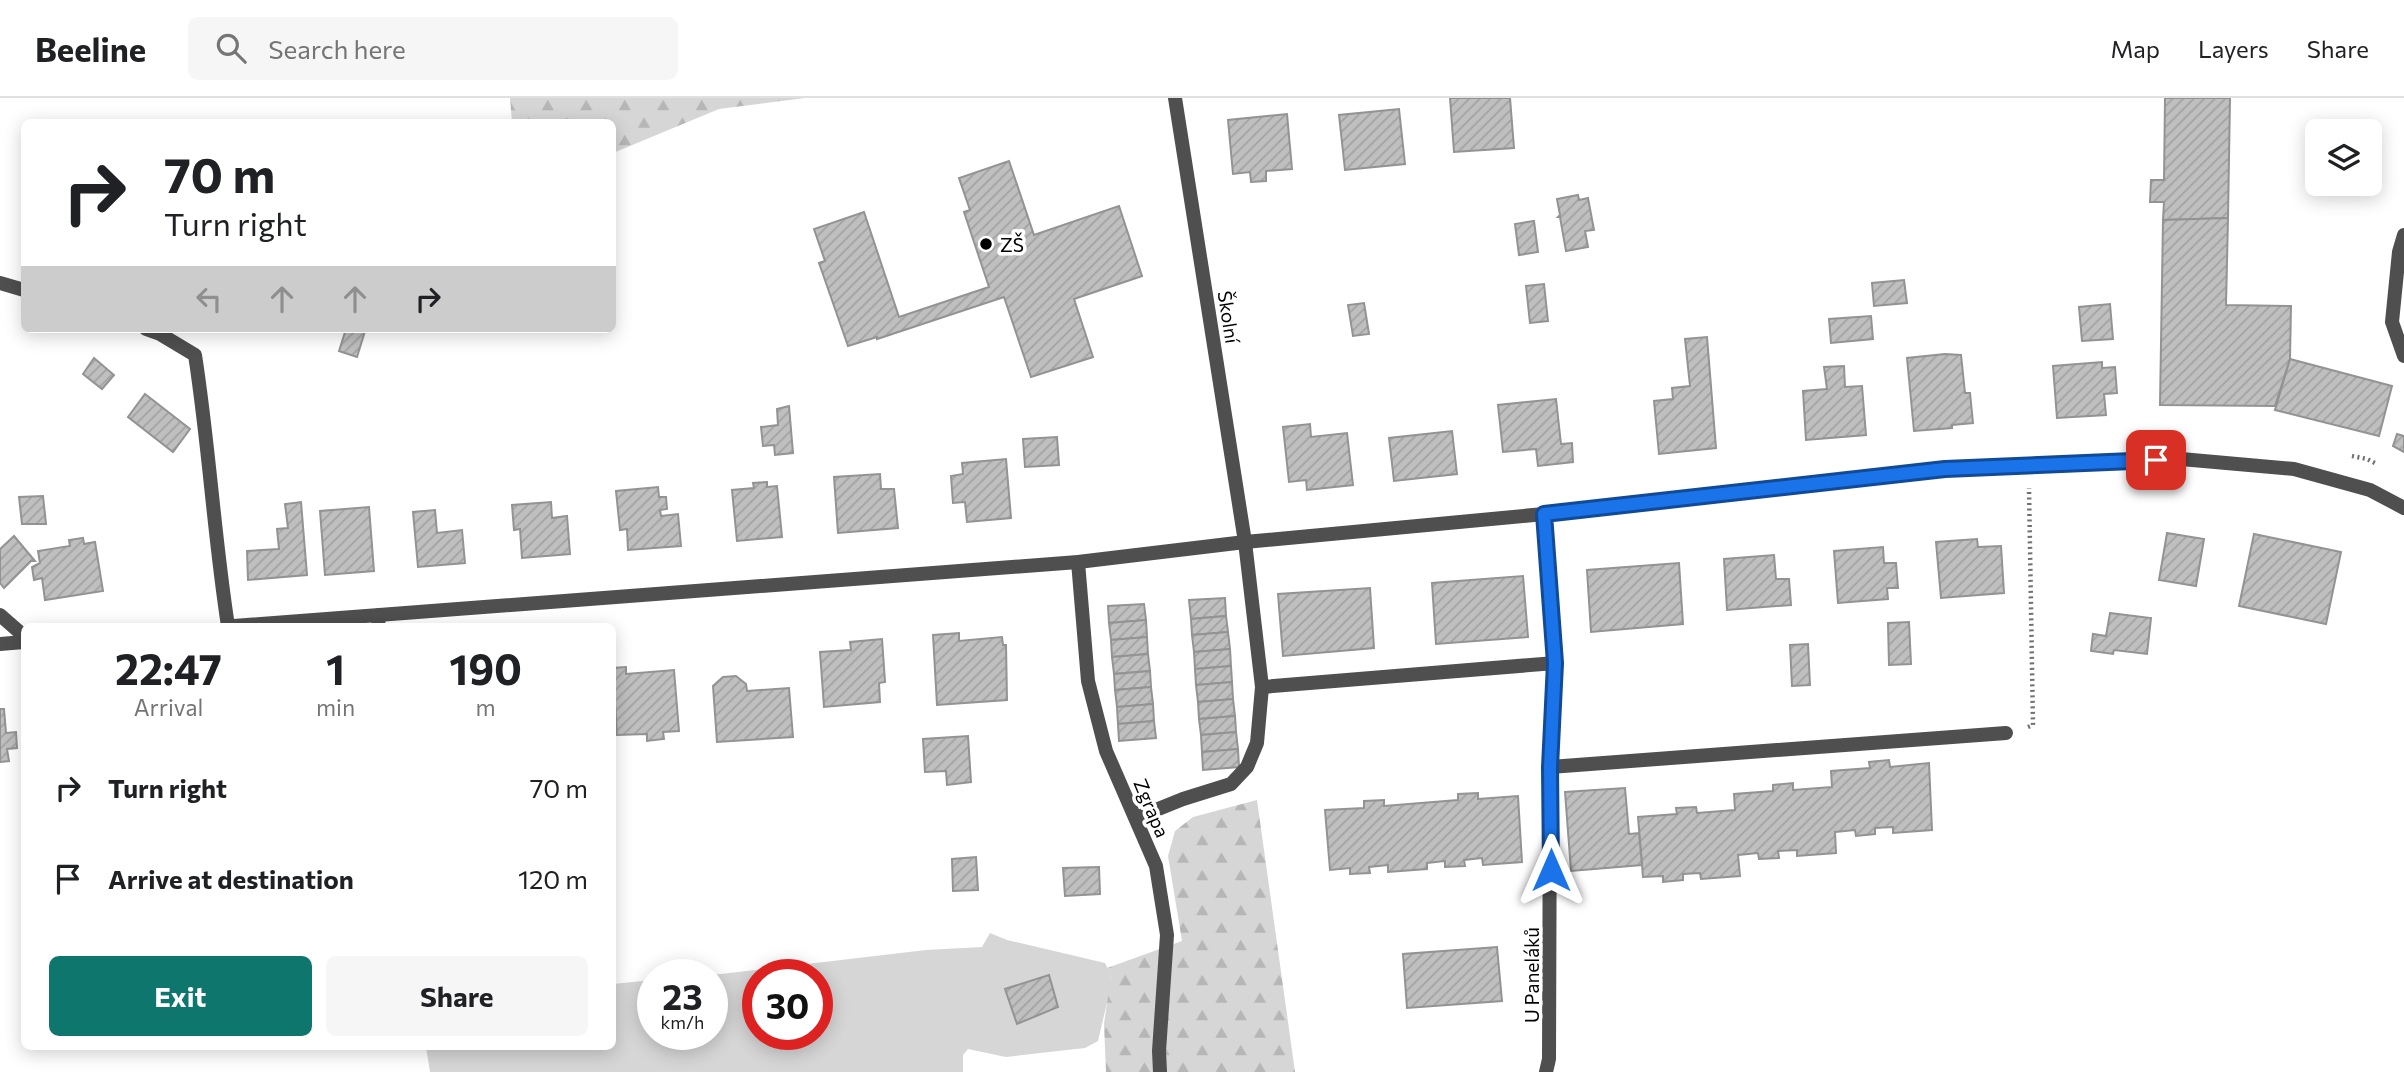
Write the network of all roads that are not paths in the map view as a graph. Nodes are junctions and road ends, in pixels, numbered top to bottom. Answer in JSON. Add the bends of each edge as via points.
{"nodes":[{"id":1,"x":1175,"y":98,"type":"edge"},
{"id":2,"x":2404,"y":236,"type":"edge"},
{"id":3,"x":0,"y":283,"type":"edge"},
{"id":4,"x":21,"y":289,"type":"edge"},
{"id":5,"x":157,"y":333,"type":"edge"},
{"id":6,"x":2404,"y":356,"type":"edge"},
{"id":7,"x":2404,"y":508,"type":"edge"},
{"id":8,"x":1544,"y":514,"type":"junction"},
{"id":9,"x":1244,"y":541,"type":"junction"},
{"id":10,"x":1079,"y":562,"type":"junction"},
{"id":11,"x":0,"y":615,"type":"edge"},
{"id":12,"x":378,"y":621,"type":"edge"},
{"id":13,"x":228,"y":623,"type":"edge"},
{"id":14,"x":320,"y":623,"type":"edge"},
{"id":15,"x":21,"y":633,"type":"edge"},
{"id":16,"x":21,"y":642,"type":"edge"},
{"id":17,"x":0,"y":644,"type":"edge"},
{"id":18,"x":1555,"y":663,"type":"junction"},
{"id":19,"x":1262,"y":687,"type":"junction"},
{"id":20,"x":2006,"y":733,"type":"road end"},
{"id":21,"x":1550,"y":767,"type":"junction"},
{"id":22,"x":1136,"y":818,"type":"junction"},
{"id":23,"x":1547,"y":1065,"type":"edge"},
{"id":24,"x":1160,"y":1072,"type":"edge"}],
"edges":[{"from":1,"to":9,"type":"street","name":"Školní"},
{"from":2,"to":6,"type":"street","via":[[2392,322]]},
{"from":3,"to":4,"type":"street"},
{"from":5,"to":13,"type":"street","via":[[195,355]]},
{"from":7,"to":8,"type":"street","via":[[2370,490],[2294,469],[2181,459],[1945,469]]},
{"from":8,"to":9,"type":"street"},
{"from":8,"to":18,"type":"street","name":"U Paneláků"},
{"from":9,"to":10,"type":"street"},
{"from":9,"to":19,"type":"street","name":"Školní"},
{"from":10,"to":12,"type":"street"},
{"from":10,"to":22,"type":"street","name":"Zgrapa","via":[[1088,681],[1107,751]]},
{"from":11,"to":15,"type":"street"},
{"from":12,"to":14,"type":"street"},
{"from":16,"to":17,"type":"street"},
{"from":18,"to":19,"type":"street"},
{"from":18,"to":21,"type":"street","name":"U Paneláků"},
{"from":19,"to":22,"type":"street","name":"Školní","via":[[1257,743],[1247,767],[1231,784]]},
{"from":20,"to":21,"type":"street"},
{"from":21,"to":23,"type":"street","name":"U Paneláků"},
{"from":22,"to":24,"type":"street","name":"Zgrapa","via":[[1156,866],[1167,935]]}]}
